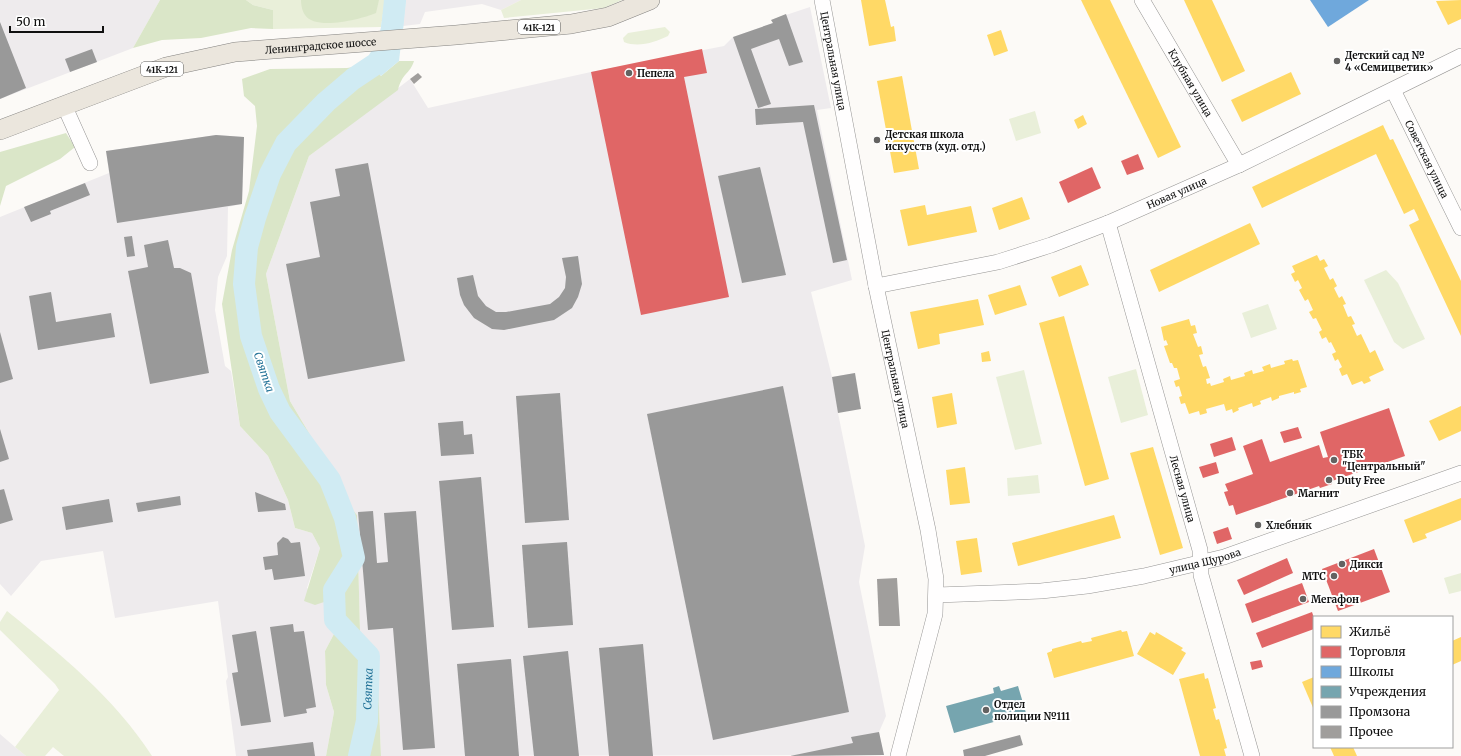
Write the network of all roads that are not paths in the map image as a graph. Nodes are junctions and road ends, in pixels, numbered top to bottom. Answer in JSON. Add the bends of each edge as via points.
{"nodes":[{"id":1,"x":650,"y":0,"type":"edge"},
{"id":2,"x":822,"y":0,"type":"edge"},
{"id":3,"x":1142,"y":0,"type":"edge"},
{"id":4,"x":1461,"y":56,"type":"edge"},
{"id":5,"x":1393,"y":90,"type":"junction"},
{"id":6,"x":64,"y":105,"type":"junction"},
{"id":7,"x":0,"y":130,"type":"edge"},
{"id":8,"x":90,"y":163,"type":"dead end"},
{"id":9,"x":1239,"y":165,"type":"junction"},
{"id":10,"x":1108,"y":223,"type":"junction"},
{"id":11,"x":1461,"y":228,"type":"edge"},
{"id":12,"x":876,"y":286,"type":"junction"},
{"id":13,"x":1461,"y":474,"type":"edge"},
{"id":14,"x":1201,"y":562,"type":"junction"},
{"id":15,"x":937,"y":595,"type":"junction"},
{"id":16,"x":898,"y":756,"type":"edge"},
{"id":17,"x":1252,"y":756,"type":"edge"}],
"edges":[{"from":1,"to":6,"type":"main road","name":"Ленинградское шоссе","number":"41К-121","via":[[608,17],[571,24],[235,52],[166,67]]},
{"from":2,"to":12,"type":"street","name":"Центральная улица"},
{"from":3,"to":9,"type":"street","name":"Клубная улица"},
{"from":4,"to":5,"type":"street","name":"Новая улица"},
{"from":5,"to":9,"type":"street","name":"Новая улица"},
{"from":5,"to":11,"type":"street","name":"Советская улица"},
{"from":6,"to":7,"type":"main road","name":"Ленинградское шоссе","number":"41К-121"},
{"from":6,"to":8,"type":"street"},
{"from":9,"to":10,"type":"street","name":"Новая улица"},
{"from":10,"to":12,"type":"street","name":"Новая улица","via":[[998,262]]},
{"from":10,"to":14,"type":"street","name":"Лесная улица","via":[[1198,543]]},
{"from":12,"to":15,"type":"street","name":"Центральная улица","via":[[928,530],[936,573]]},
{"from":13,"to":14,"type":"street","name":"улица Щурова","via":[[1231,554]]},
{"from":14,"to":15,"type":"street","name":"улица Щурова","via":[[1087,586],[1041,591]]},
{"from":14,"to":17,"type":"street","name":"Лесная улица","via":[[1201,575]]},
{"from":15,"to":16,"type":"street","name":"Центральная улица","via":[[935,614]]}]}
